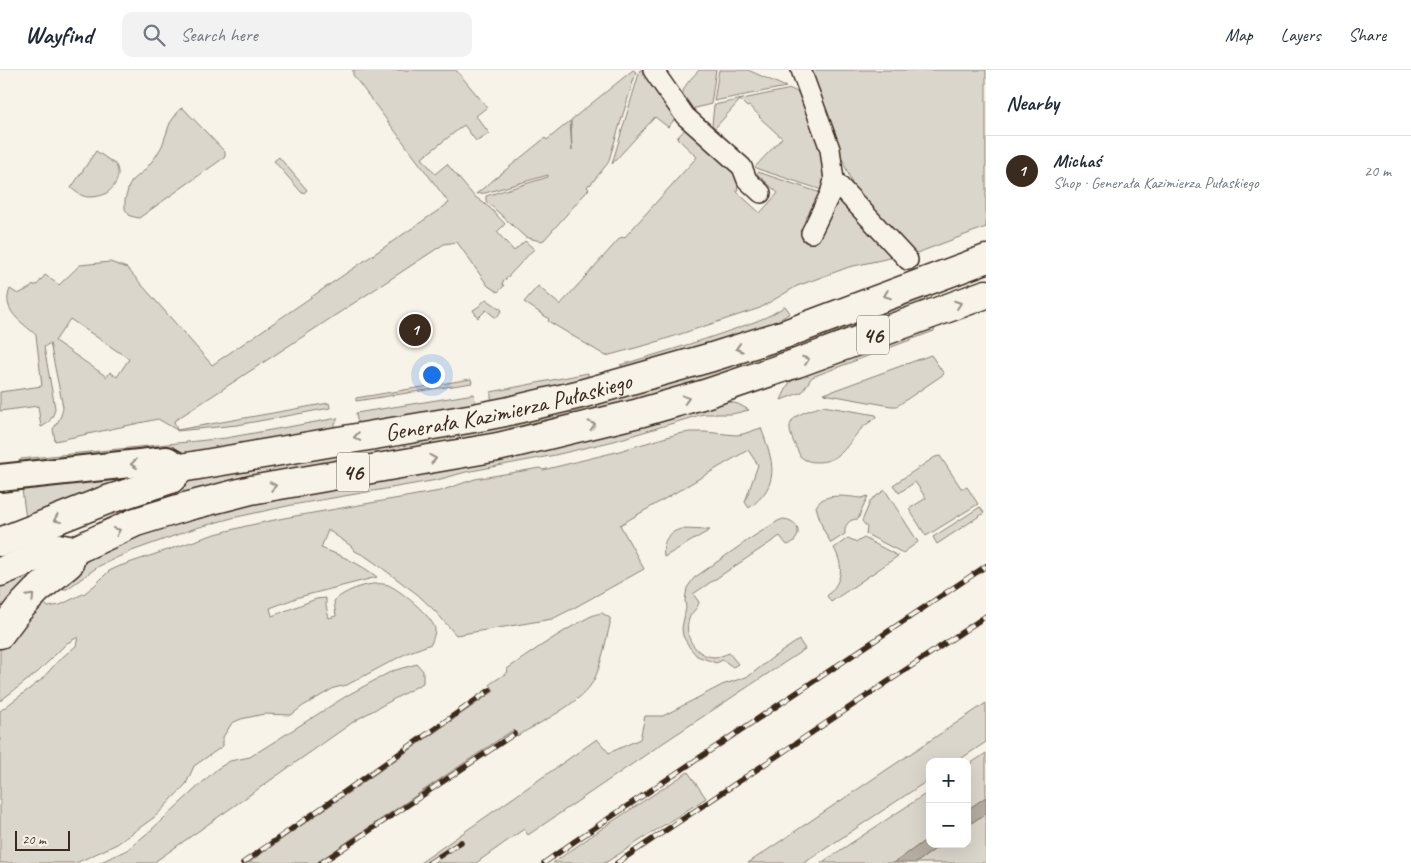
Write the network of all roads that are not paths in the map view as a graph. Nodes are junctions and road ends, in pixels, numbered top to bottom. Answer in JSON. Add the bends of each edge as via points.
{"nodes":[{"id":1,"x":653,"y":70,"type":"edge"},
{"id":2,"x":801,"y":70,"type":"edge"},
{"id":3,"x":834,"y":180,"type":"junction"},
{"id":4,"x":761,"y":193,"type":"dead end"},
{"id":5,"x":811,"y":233,"type":"dead end"},
{"id":6,"x":986,"y":259,"type":"edge"},
{"id":7,"x":908,"y":260,"type":"dead end"},
{"id":8,"x":986,"y":294,"type":"edge"},
{"id":9,"x":181,"y":468,"type":"junction"},
{"id":10,"x":0,"y":478,"type":"edge"},
{"id":11,"x":0,"y":542,"type":"edge"},
{"id":12,"x":73,"y":551,"type":"junction"},
{"id":13,"x":0,"y":572,"type":"edge"},
{"id":14,"x":0,"y":634,"type":"edge"}],
"edges":[{"from":1,"to":4,"type":"street","via":[[685,116],[742,167],[747,180]]},
{"from":2,"to":3,"type":"street","via":[[830,148]]},
{"from":3,"to":5,"type":"street"},
{"from":3,"to":7,"type":"street"},
{"from":6,"to":9,"type":"main road","name":"Generała Kazimierza Pułaskiego","number":"46","one_way":true,"via":[[785,334],[581,394],[474,418]]},
{"from":12,"to":8,"type":"main road","name":"Generała Kazimierza Pułaskiego","number":"46","one_way":true,"via":[[136,522],[251,490],[498,447],[639,413],[797,363]]},
{"from":9,"to":10,"type":"main road","one_way":true,"via":[[167,460]]},
{"from":9,"to":11,"type":"main road","name":"Generała Kazimierza Pułaskiego","number":"46","one_way":true,"via":[[171,479],[104,501]]},
{"from":12,"to":13,"type":"main road","name":"Generała Kazimierza Pułaskiego","number":"46","via":[[58,548]]},
{"from":14,"to":12,"type":"main road","one_way":true,"via":[[36,591],[69,564]]}]}
